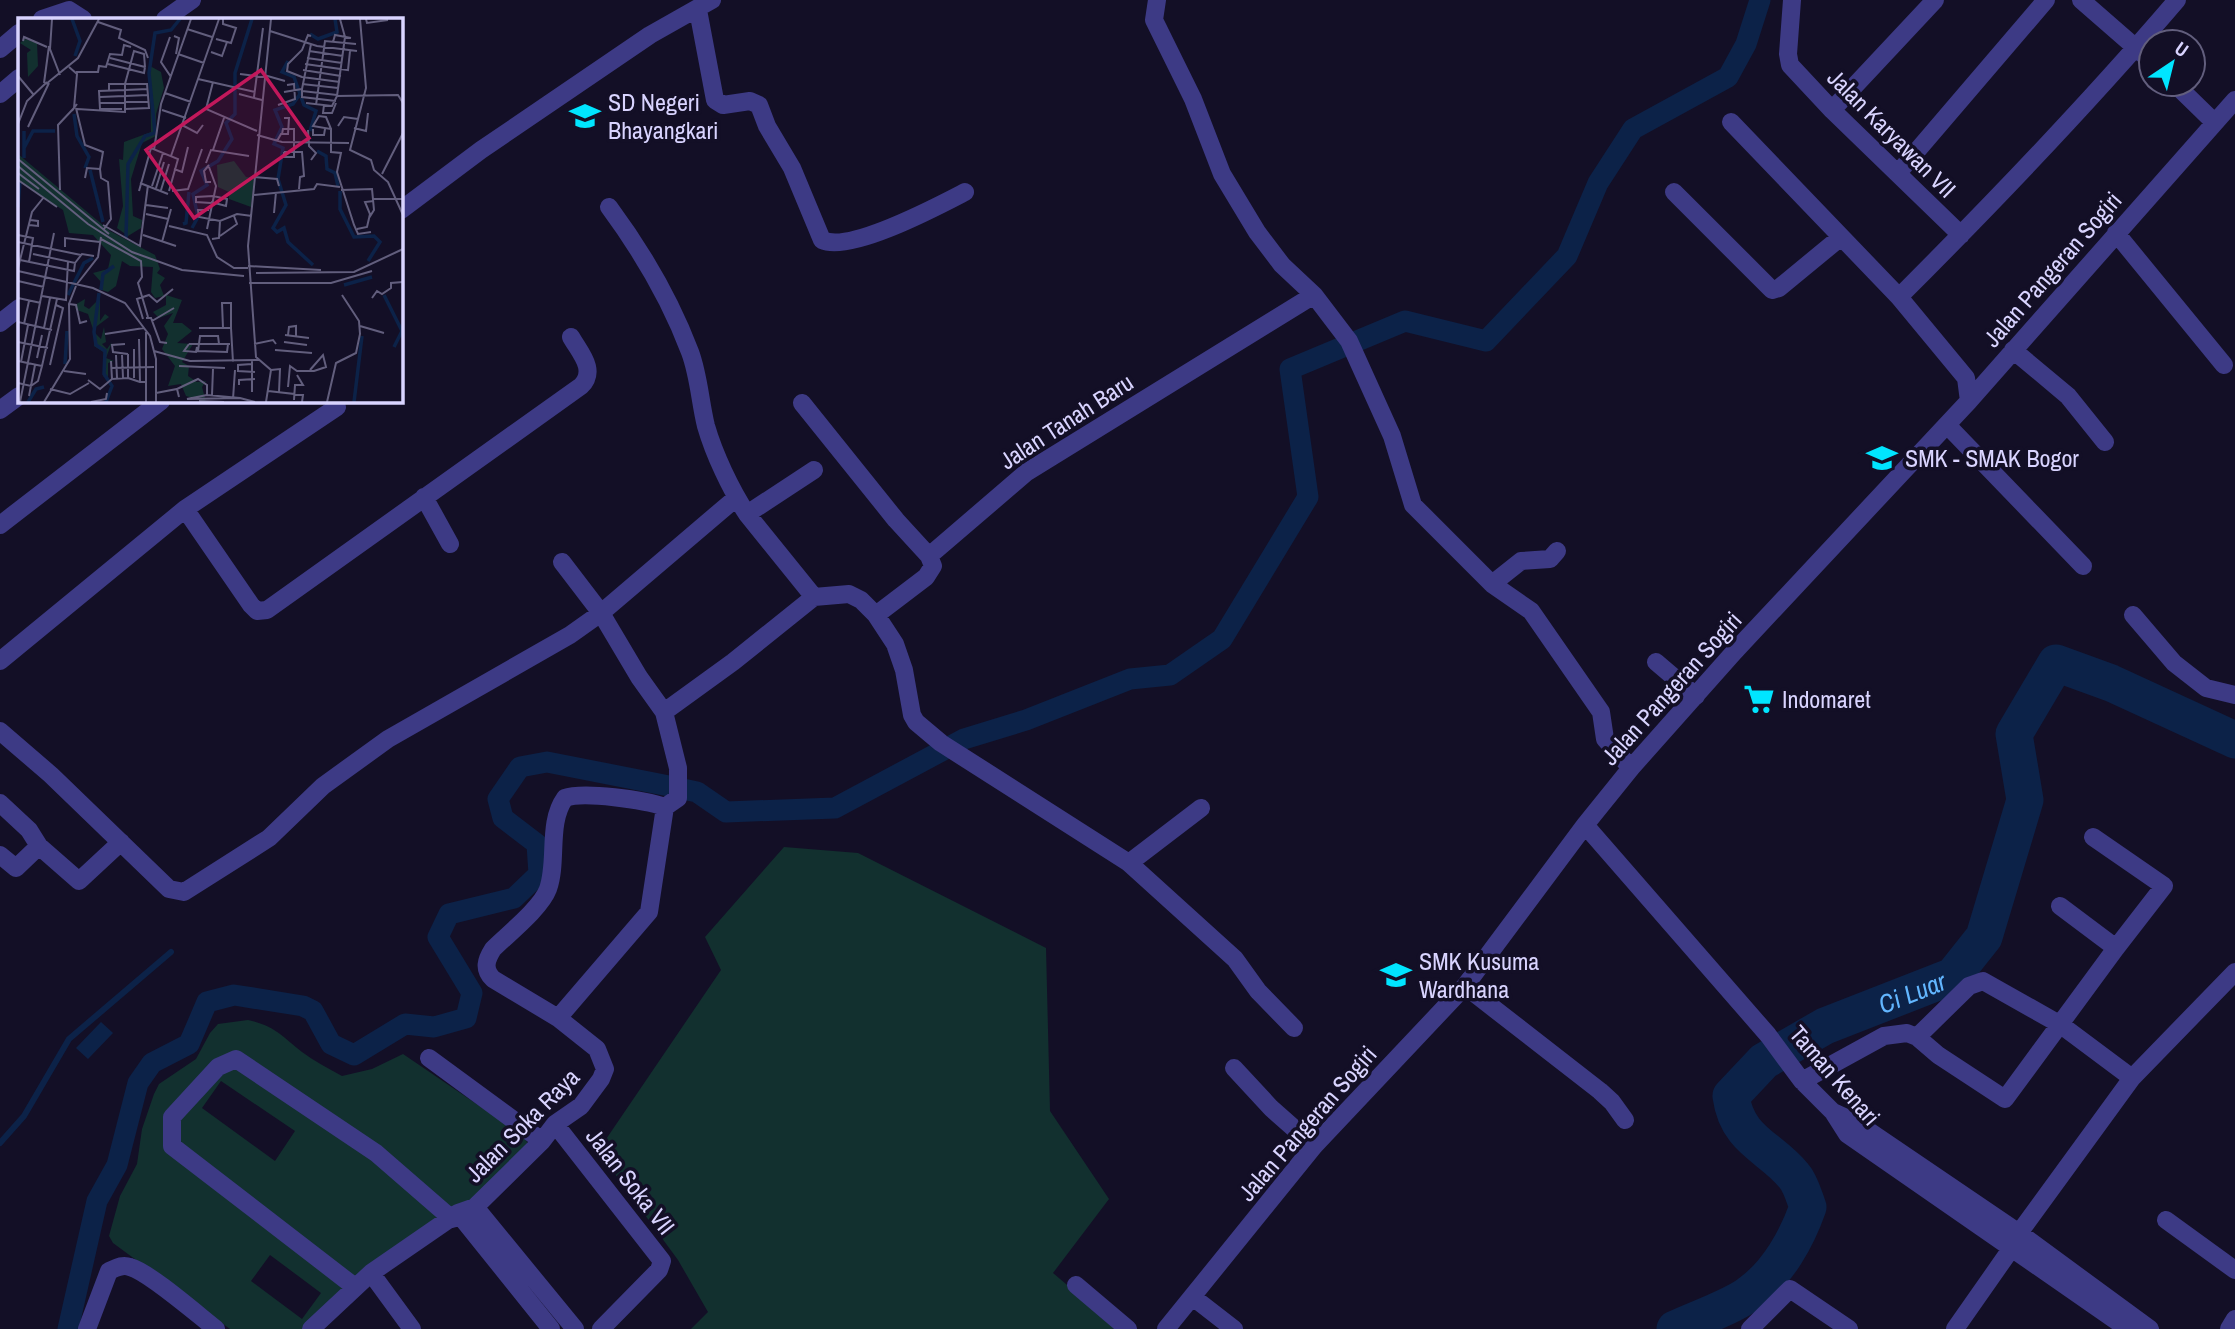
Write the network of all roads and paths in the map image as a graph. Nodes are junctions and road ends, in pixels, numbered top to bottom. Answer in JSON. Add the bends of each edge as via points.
{"nodes":[{"id":1,"x":192,"y":0,"type":"edge"},
{"id":2,"x":1157,"y":0,"type":"edge"},
{"id":3,"x":1792,"y":0,"type":"edge"},
{"id":4,"x":1935,"y":0,"type":"edge"},
{"id":5,"x":2046,"y":0,"type":"edge"},
{"id":6,"x":2081,"y":0,"type":"edge"},
{"id":7,"x":2177,"y":0,"type":"edge"},
{"id":8,"x":705,"y":5,"type":"edge"},
{"id":9,"x":72,"y":10,"type":"edge"},
{"id":10,"x":44,"y":18,"type":"edge"},
{"id":11,"x":165,"y":18,"type":"edge"},
{"id":12,"x":2153,"y":28,"type":"edge"},
{"id":13,"x":18,"y":34,"type":"edge"},
{"id":14,"x":2137,"y":47,"type":"joint"},
{"id":15,"x":0,"y":49,"type":"edge"},
{"id":16,"x":18,"y":79,"type":"edge"},
{"id":17,"x":0,"y":94,"type":"edge"},
{"id":18,"x":2189,"y":98,"type":"edge"},
{"id":19,"x":2234,"y":102,"type":"edge"},
{"id":20,"x":1832,"y":110,"type":"junction"},
{"id":21,"x":1731,"y":122,"type":"dead end"},
{"id":22,"x":2214,"y":122,"type":"junction"},
{"id":23,"x":1898,"y":173,"type":"junction"},
{"id":24,"x":965,"y":192,"type":"dead end"},
{"id":25,"x":1674,"y":192,"type":"dead end"},
{"id":26,"x":609,"y":207,"type":"dead end"},
{"id":27,"x":402,"y":209,"type":"edge"},
{"id":28,"x":2116,"y":233,"type":"junction"},
{"id":29,"x":1961,"y":235,"type":"junction"},
{"id":30,"x":1841,"y":237,"type":"junction"},
{"id":31,"x":1314,"y":295,"type":"junction"},
{"id":32,"x":1899,"y":297,"type":"junction"},
{"id":33,"x":18,"y":309,"type":"edge"},
{"id":34,"x":0,"y":323,"type":"edge"},
{"id":35,"x":571,"y":337,"type":"dead end"},
{"id":36,"x":2013,"y":350,"type":"junction"},
{"id":37,"x":2224,"y":365,"type":"dead end"},
{"id":38,"x":18,"y":397,"type":"edge"},
{"id":39,"x":1969,"y":401,"type":"junction"},
{"id":40,"x":161,"y":402,"type":"edge"},
{"id":41,"x":334,"y":402,"type":"edge"},
{"id":42,"x":802,"y":403,"type":"dead end"},
{"id":43,"x":0,"y":410,"type":"edge"},
{"id":44,"x":1947,"y":425,"type":"junction"},
{"id":45,"x":2105,"y":442,"type":"dead end"},
{"id":46,"x":814,"y":470,"type":"dead end"},
{"id":47,"x":424,"y":497,"type":"junction"},
{"id":48,"x":736,"y":498,"type":"junction"},
{"id":49,"x":186,"y":509,"type":"junction"},
{"id":50,"x":747,"y":514,"type":"junction"},
{"id":51,"x":0,"y":525,"type":"edge"},
{"id":52,"x":450,"y":544,"type":"dead end"},
{"id":53,"x":1558,"y":551,"type":"dead end"},
{"id":54,"x":929,"y":556,"type":"junction"},
{"id":55,"x":562,"y":562,"type":"dead end"},
{"id":56,"x":2083,"y":566,"type":"dead end"},
{"id":57,"x":1492,"y":583,"type":"junction"},
{"id":58,"x":814,"y":597,"type":"junction"},
{"id":59,"x":601,"y":613,"type":"junction"},
{"id":60,"x":876,"y":615,"type":"junction"},
{"id":61,"x":2133,"y":615,"type":"dead end"},
{"id":62,"x":0,"y":661,"type":"edge"},
{"id":63,"x":1656,"y":662,"type":"dead end"},
{"id":64,"x":2235,"y":695,"type":"edge"},
{"id":65,"x":1696,"y":696,"type":"junction"},
{"id":66,"x":664,"y":712,"type":"junction"},
{"id":67,"x":0,"y":731,"type":"edge"},
{"id":68,"x":1631,"y":768,"type":"junction"},
{"id":69,"x":0,"y":803,"type":"edge"},
{"id":70,"x":671,"y":803,"type":"junction"},
{"id":71,"x":1201,"y":808,"type":"dead end"},
{"id":72,"x":1585,"y":825,"type":"junction"},
{"id":73,"x":2093,"y":837,"type":"dead end"},
{"id":74,"x":121,"y":842,"type":"junction"},
{"id":75,"x":39,"y":846,"type":"junction"},
{"id":76,"x":0,"y":855,"type":"edge"},
{"id":77,"x":1129,"y":863,"type":"junction"},
{"id":78,"x":2060,"y":906,"type":"dead end"},
{"id":79,"x":2116,"y":948,"type":"junction"},
{"id":80,"x":2235,"y":972,"type":"edge"},
{"id":81,"x":1465,"y":986,"type":"junction"},
{"id":82,"x":558,"y":1018,"type":"junction"},
{"id":83,"x":2061,"y":1025,"type":"junction"},
{"id":84,"x":1294,"y":1028,"type":"dead end"},
{"id":85,"x":1917,"y":1037,"type":"junction"},
{"id":86,"x":429,"y":1058,"type":"dead end"},
{"id":87,"x":1234,"y":1068,"type":"dead end"},
{"id":88,"x":2133,"y":1078,"type":"junction"},
{"id":89,"x":1802,"y":1081,"type":"junction"},
{"id":90,"x":1625,"y":1120,"type":"dead end"},
{"id":91,"x":555,"y":1124,"type":"junction"},
{"id":92,"x":542,"y":1141,"type":"junction"},
{"id":93,"x":1314,"y":1146,"type":"junction"},
{"id":94,"x":462,"y":1213,"type":"junction"},
{"id":95,"x":2166,"y":1220,"type":"dead end"},
{"id":96,"x":2015,"y":1241,"type":"junction"},
{"id":97,"x":2235,"y":1270,"type":"edge"},
{"id":98,"x":371,"y":1273,"type":"junction"},
{"id":99,"x":1076,"y":1285,"type":"dead end"},
{"id":100,"x":355,"y":1287,"type":"junction"},
{"id":101,"x":1194,"y":1298,"type":"junction"},
{"id":102,"x":2235,"y":1319,"type":"edge"},
{"id":103,"x":87,"y":1329,"type":"edge"},
{"id":104,"x":216,"y":1329,"type":"edge"},
{"id":105,"x":311,"y":1329,"type":"edge"},
{"id":106,"x":412,"y":1329,"type":"edge"},
{"id":107,"x":551,"y":1329,"type":"edge"},
{"id":108,"x":575,"y":1329,"type":"edge"},
{"id":109,"x":601,"y":1329,"type":"edge"},
{"id":110,"x":1128,"y":1329,"type":"edge"},
{"id":111,"x":1166,"y":1329,"type":"edge"},
{"id":112,"x":1234,"y":1329,"type":"edge"},
{"id":113,"x":1750,"y":1329,"type":"edge"},
{"id":114,"x":1849,"y":1329,"type":"edge"},
{"id":115,"x":1955,"y":1329,"type":"edge"},
{"id":116,"x":2128,"y":1329,"type":"edge"},
{"id":117,"x":2150,"y":1329,"type":"edge"},
{"id":118,"x":2229,"y":1329,"type":"edge"}],
"edges":[{"from":1,"to":11,"type":"street"},
{"from":2,"to":31,"type":"street","via":[[1154,20],[1193,99],[1222,174],[1282,265]]},
{"from":3,"to":20,"type":"street","name":"Jalan Karyawan VII","via":[[1790,65]]},
{"from":4,"to":20,"type":"street"},
{"from":5,"to":23,"type":"street"},
{"from":6,"to":14,"type":"street"},
{"from":7,"to":12,"type":"street"},
{"from":8,"to":24,"type":"street","via":[[715,100],[723,105],[759,105],[822,240],[850,240],[911,220]]},
{"from":8,"to":27,"type":"street","via":[[650,35]]},
{"from":9,"to":10,"type":"street"},
{"from":13,"to":15,"type":"street"},
{"from":14,"to":29,"type":"street"},
{"from":16,"to":17,"type":"street"},
{"from":18,"to":22,"type":"street"},
{"from":19,"to":22,"type":"street","name":"Jalan Pangeran Sogiri"},
{"from":20,"to":23,"type":"street","name":"Jalan Karyawan VII"},
{"from":21,"to":30,"type":"street"},
{"from":22,"to":28,"type":"street","name":"Jalan Pangeran Sogiri"},
{"from":23,"to":29,"type":"street","name":"Jalan Karyawan VII"},
{"from":25,"to":30,"type":"street","via":[[1774,290]]},
{"from":26,"to":48,"type":"street","via":[[668,299],[691,355],[707,428]]},
{"from":28,"to":36,"type":"street","name":"Jalan Pangeran Sogiri"},
{"from":28,"to":37,"type":"street"},
{"from":29,"to":32,"type":"street"},
{"from":30,"to":32,"type":"street"},
{"from":31,"to":54,"type":"street","name":"Jalan Tanah Baru","via":[[1027,472]]},
{"from":31,"to":57,"type":"street","via":[[1349,341],[1392,436],[1413,506]]},
{"from":32,"to":39,"type":"street","via":[[1966,378]]},
{"from":33,"to":34,"type":"street"},
{"from":35,"to":47,"type":"street","via":[[589,369],[588,379]]},
{"from":36,"to":39,"type":"street","name":"Jalan Pangeran Sogiri"},
{"from":36,"to":45,"type":"street","via":[[2068,396]]},
{"from":38,"to":43,"type":"street"},
{"from":39,"to":44,"type":"street","name":"Jalan Pangeran Sogiri"},
{"from":40,"to":51,"type":"street"},
{"from":41,"to":49,"type":"street","via":[[337,407]]},
{"from":42,"to":54,"type":"street"},
{"from":44,"to":56,"type":"street"},
{"from":44,"to":65,"type":"street","name":"Jalan Pangeran Sogiri"},
{"from":46,"to":50,"type":"street"},
{"from":47,"to":49,"type":"street","via":[[262,611],[251,605]]},
{"from":47,"to":52,"type":"street"},
{"from":48,"to":50,"type":"street"},
{"from":48,"to":59,"type":"street"},
{"from":49,"to":62,"type":"street"},
{"from":50,"to":58,"type":"street"},
{"from":53,"to":57,"type":"street","via":[[1550,559],[1521,561]]},
{"from":54,"to":60,"type":"street","name":"Jalan Tanah Baru","via":[[933,566],[926,577]]},
{"from":55,"to":59,"type":"street"},
{"from":57,"to":68,"type":"street","via":[[1531,611],[1601,712],[1605,739]]},
{"from":58,"to":60,"type":"street","via":[[849,594]]},
{"from":58,"to":66,"type":"street"},
{"from":59,"to":66,"type":"street"},
{"from":59,"to":74,"type":"street","via":[[388,739],[323,786],[269,838],[184,892],[169,889]]},
{"from":60,"to":77,"type":"street","via":[[895,644],[916,722],[941,743]]},
{"from":61,"to":64,"type":"street","via":[[2174,663],[2206,688]]},
{"from":63,"to":65,"type":"street"},
{"from":65,"to":68,"type":"street","name":"Jalan Pangeran Sogiri"},
{"from":66,"to":70,"type":"street","via":[[678,768]]},
{"from":67,"to":74,"type":"street"},
{"from":68,"to":72,"type":"street","name":"Jalan Pangeran Sogiri"},
{"from":69,"to":75,"type":"street"},
{"from":70,"to":82,"type":"street","via":[[649,912]]},
{"from":70,"to":82,"type":"street","via":[[581,794],[560,804],[545,895],[493,949],[486,965],[493,979]]},
{"from":71,"to":77,"type":"street"},
{"from":72,"to":81,"type":"street","name":"Jalan Pangeran Sogiri"},
{"from":72,"to":89,"type":"street","name":"Taman Kenari","via":[[1768,1035]]},
{"from":73,"to":79,"type":"street","via":[[2164,886]]},
{"from":74,"to":75,"type":"street","via":[[79,881]]},
{"from":75,"to":76,"type":"street","via":[[16,868]]},
{"from":77,"to":84,"type":"street","via":[[1235,959]]},
{"from":78,"to":79,"type":"street"},
{"from":79,"to":83,"type":"street"},
{"from":80,"to":88,"type":"street"},
{"from":81,"to":90,"type":"street","via":[[1600,1091]]},
{"from":81,"to":93,"type":"street","name":"Jalan Pangeran Sogiri"},
{"from":82,"to":91,"type":"street","name":"Jalan Soka Raya","via":[[597,1049],[605,1069],[582,1106]]},
{"from":83,"to":85,"type":"street","via":[[1983,981],[1969,986]]},
{"from":83,"to":85,"type":"street","via":[[2005,1099]]},
{"from":83,"to":88,"type":"street"},
{"from":85,"to":89,"type":"street","via":[[1907,1033],[1884,1036]]},
{"from":86,"to":92,"type":"street"},
{"from":87,"to":93,"type":"street"},
{"from":88,"to":96,"type":"street"},
{"from":89,"to":96,"type":"street","name":"Taman Kenari","via":[[1833,1112],[1847,1134]]},
{"from":91,"to":92,"type":"street","name":"Jalan Soka Raya"},
{"from":91,"to":109,"type":"street","name":"Jalan Soka VII","via":[[662,1261],[659,1270]]},
{"from":92,"to":94,"type":"street","name":"Jalan Soka Raya"},
{"from":93,"to":101,"type":"street","name":"Jalan Pangeran Sogiri"},
{"from":94,"to":98,"type":"street","name":"Jalan Soka Raya"},
{"from":94,"to":100,"type":"street","via":[[236,1059],[218,1067],[172,1116],[172,1146]]},
{"from":94,"to":107,"type":"street"},
{"from":94,"to":108,"type":"street"},
{"from":95,"to":97,"type":"street"},
{"from":96,"to":115,"type":"street"},
{"from":96,"to":116,"type":"street","name":"Taman Kenari"},
{"from":96,"to":117,"type":"street"},
{"from":98,"to":100,"type":"street","name":"Jalan Soka Raya"},
{"from":98,"to":106,"type":"street"},
{"from":99,"to":110,"type":"street"},
{"from":100,"to":105,"type":"street","name":"Jalan Soka Raya"},
{"from":101,"to":111,"type":"street","name":"Jalan Pangeran Sogiri"},
{"from":101,"to":112,"type":"street"},
{"from":102,"to":118,"type":"street"},
{"from":103,"to":104,"type":"street","via":[[109,1271],[118,1266],[130,1266]]},
{"from":113,"to":114,"type":"street","via":[[1790,1289]]}]}
